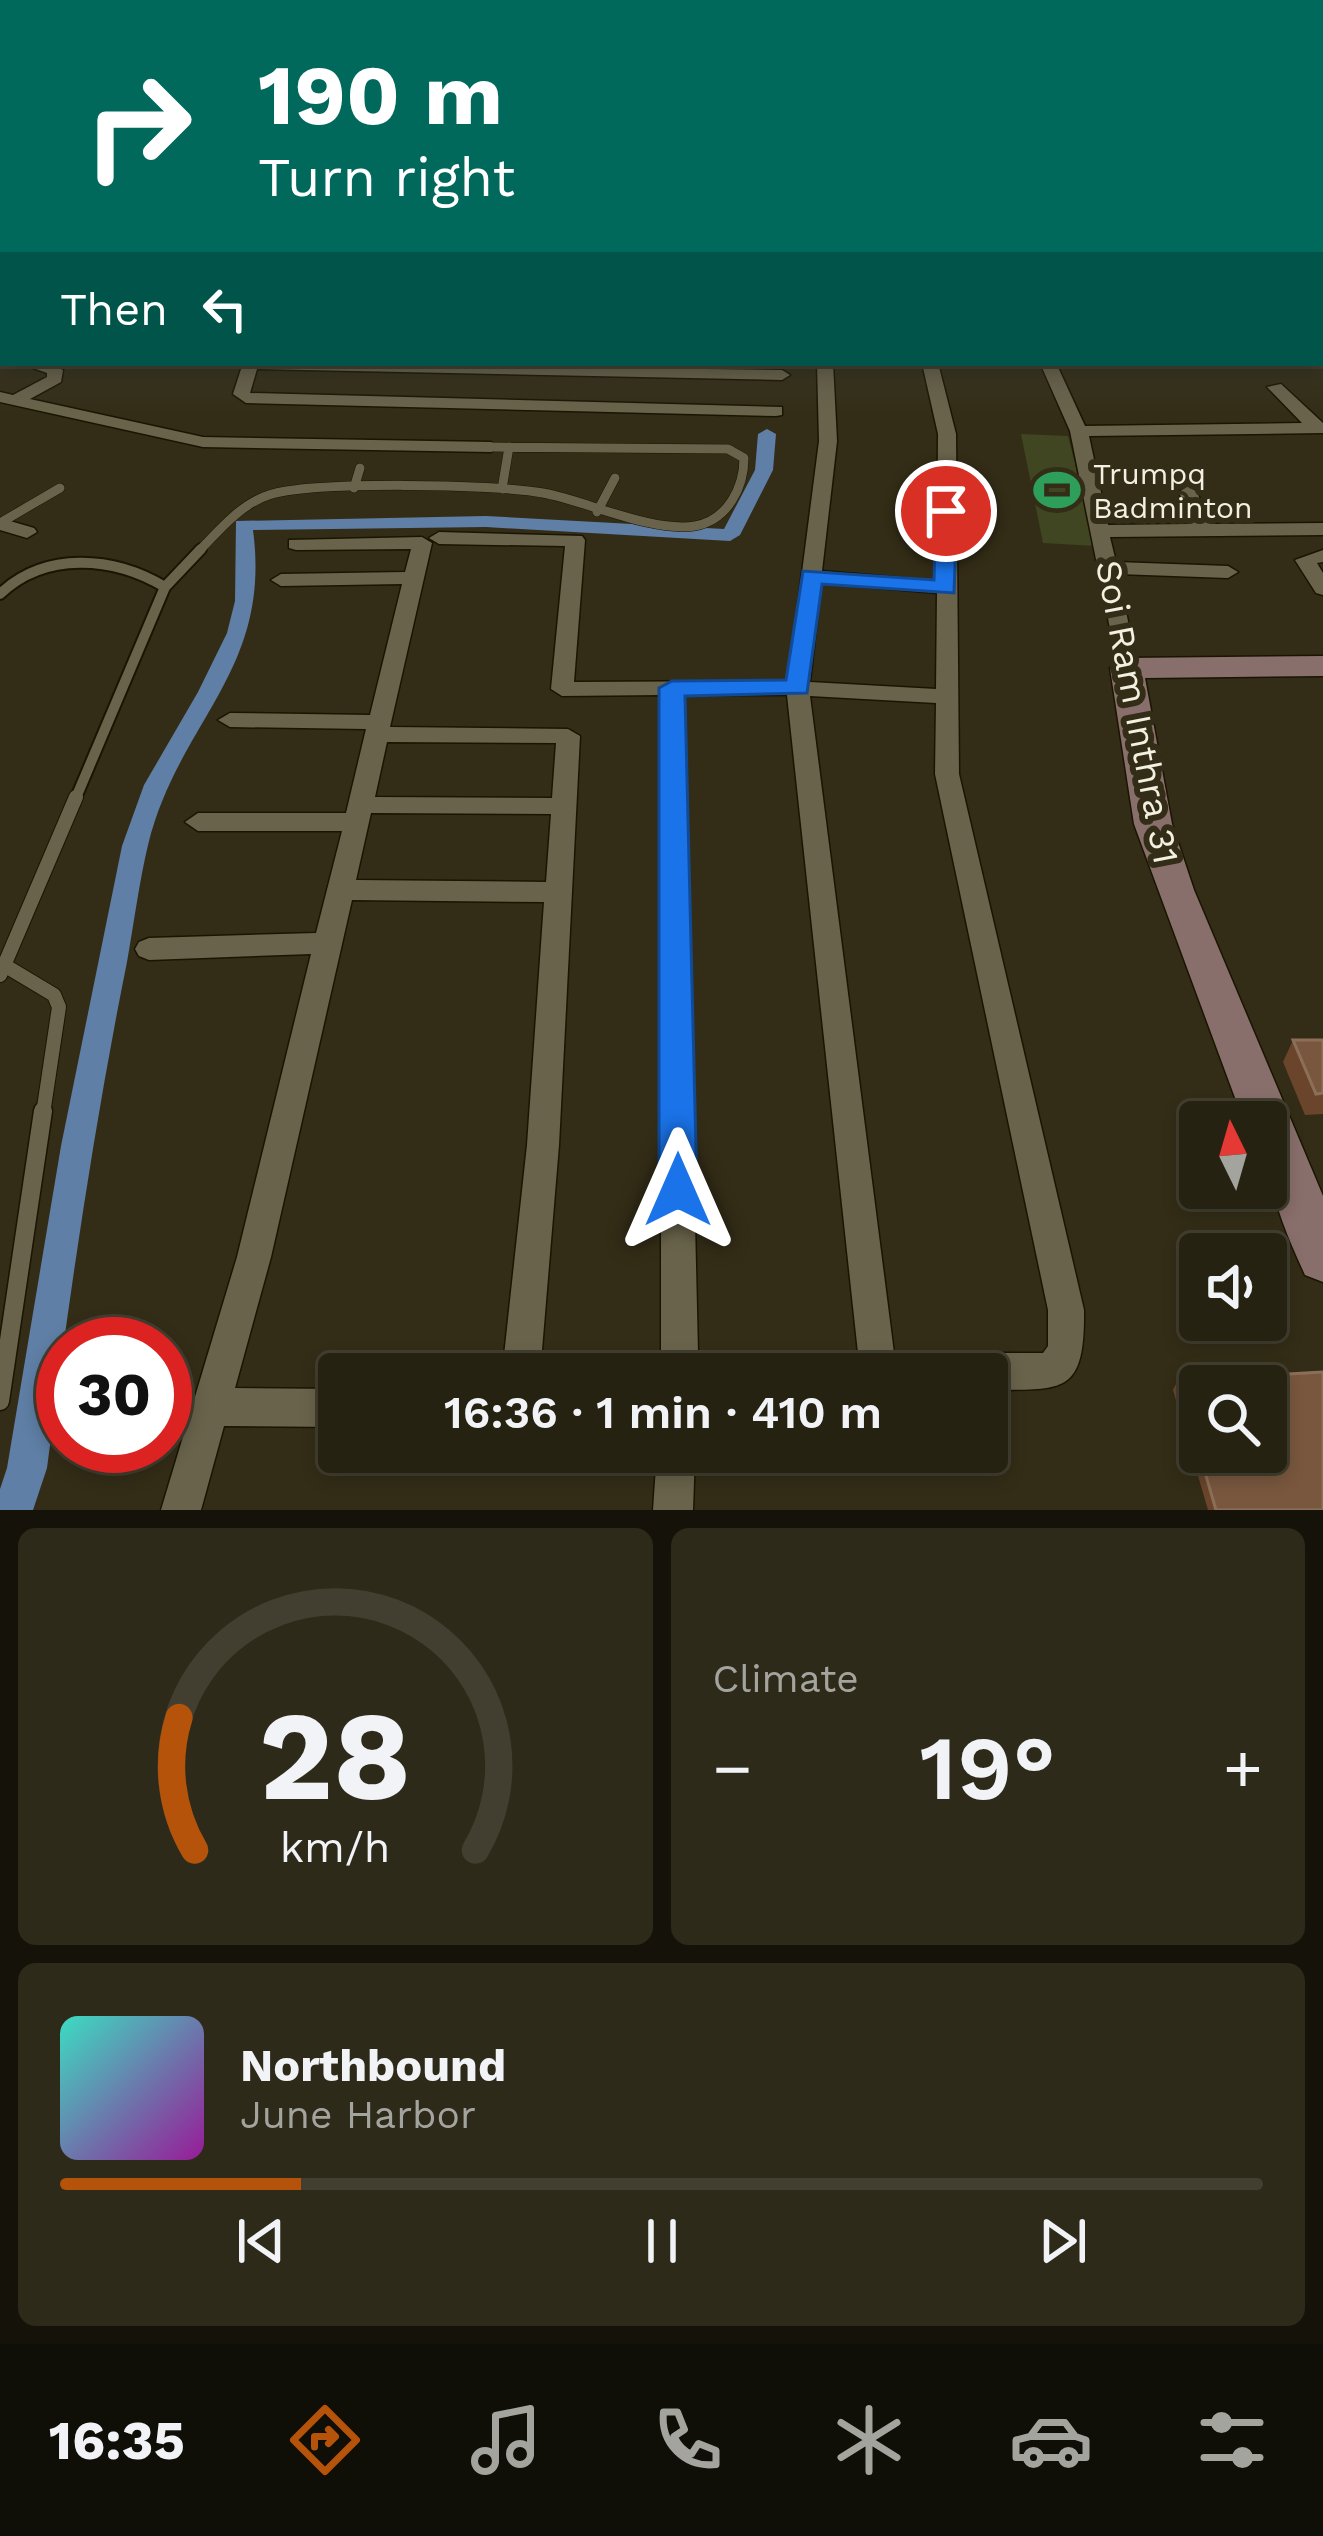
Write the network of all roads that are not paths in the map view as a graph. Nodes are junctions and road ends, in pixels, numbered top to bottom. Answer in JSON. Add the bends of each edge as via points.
{"nodes":[{"id":1,"x":39,"y":366,"type":"edge"},
{"id":2,"x":250,"y":366,"type":"edge"},
{"id":3,"x":428,"y":366,"type":"edge"},
{"id":4,"x":825,"y":366,"type":"edge"},
{"id":5,"x":930,"y":366,"type":"edge"},
{"id":6,"x":1049,"y":366,"type":"edge"},
{"id":7,"x":487,"y":367,"type":"edge"},
{"id":8,"x":782,"y":369,"type":"edge"},
{"id":9,"x":1275,"y":388,"type":"dead end"},
{"id":10,"x":8,"y":398,"type":"edge"},
{"id":11,"x":478,"y":403,"type":"junction"},
{"id":12,"x":1320,"y":428,"type":"edge"},
{"id":13,"x":1079,"y":431,"type":"junction"},
{"id":14,"x":500,"y":447,"type":"junction"},
{"id":15,"x":360,"y":468,"type":"dead end"},
{"id":16,"x":615,"y":478,"type":"dead end"},
{"id":17,"x":60,"y":488,"type":"dead end"},
{"id":18,"x":354,"y":488,"type":"junction"},
{"id":19,"x":502,"y":489,"type":"junction"},
{"id":20,"x":1188,"y":492,"type":"dead end"},
{"id":21,"x":597,"y":512,"type":"junction"},
{"id":22,"x":0,"y":524,"type":"edge"},
{"id":23,"x":1323,"y":529,"type":"edge"},
{"id":24,"x":1203,"y":530,"type":"junction"},
{"id":25,"x":1100,"y":531,"type":"junction"},
{"id":26,"x":27,"y":532,"type":"dead end"},
{"id":27,"x":439,"y":538,"type":"dead end"},
{"id":28,"x":296,"y":544,"type":"dead end"},
{"id":29,"x":1323,"y":556,"type":"edge"},
{"id":30,"x":1107,"y":568,"type":"junction"},
{"id":31,"x":1228,"y":572,"type":"dead end"},
{"id":32,"x":811,"y":576,"type":"junction"},
{"id":33,"x":414,"y":578,"type":"junction"},
{"id":34,"x":281,"y":580,"type":"dead end"},
{"id":35,"x":165,"y":586,"type":"junction"},
{"id":36,"x":946,"y":588,"type":"junction"},
{"id":37,"x":1323,"y":589,"type":"edge"},
{"id":38,"x":0,"y":594,"type":"edge"},
{"id":39,"x":1323,"y":666,"type":"edge"},
{"id":40,"x":1127,"y":668,"type":"junction"},
{"id":41,"x":672,"y":688,"type":"junction"},
{"id":42,"x":798,"y":688,"type":"junction"},
{"id":43,"x":944,"y":695,"type":"junction"},
{"id":44,"x":230,"y":720,"type":"dead end"},
{"id":45,"x":379,"y":728,"type":"junction"},
{"id":46,"x":562,"y":806,"type":"junction"},
{"id":47,"x":358,"y":814,"type":"junction"},
{"id":48,"x":198,"y":822,"type":"dead end"},
{"id":49,"x":340,"y":890,"type":"junction"},
{"id":50,"x":555,"y":892,"type":"junction"},
{"id":51,"x":328,"y":943,"type":"junction"},
{"id":52,"x":149,"y":949,"type":"dead end"},
{"id":53,"x":2,"y":970,"type":"edge"},
{"id":54,"x":1323,"y":1258,"type":"edge"},
{"id":55,"x":523,"y":1353,"type":"edge"},
{"id":56,"x":680,"y":1353,"type":"edge"},
{"id":57,"x":876,"y":1353,"type":"edge"},
{"id":58,"x":1008,"y":1371,"type":"edge"},
{"id":59,"x":0,"y":1401,"type":"edge"},
{"id":60,"x":213,"y":1407,"type":"junction"},
{"id":61,"x":318,"y":1408,"type":"edge"},
{"id":62,"x":675,"y":1473,"type":"edge"},
{"id":63,"x":182,"y":1510,"type":"edge"},
{"id":64,"x":673,"y":1510,"type":"edge"}],
"edges":[{"from":1,"to":10,"type":"street","via":[[55,370],[55,379]]},
{"from":2,"to":11,"type":"street","via":[[246,398]]},
{"from":3,"to":7,"type":"street"},
{"from":4,"to":32,"type":"street","via":[[828,441]]},
{"from":5,"to":36,"type":"street","via":[[946,434]]},
{"from":6,"to":13,"type":"street","name":"Soi Ram Inthra 31"},
{"from":7,"to":8,"type":"street"},
{"from":7,"to":11,"type":"street"},
{"from":8,"to":11,"type":"street","via":[[776,419]]},
{"from":9,"to":12,"type":"street"},
{"from":10,"to":14,"type":"street","via":[[203,442]]},
{"from":12,"to":13,"type":"street"},
{"from":13,"to":25,"type":"street","name":"Soi Ram Inthra 31"},
{"from":14,"to":19,"type":"lane"},
{"from":14,"to":21,"type":"lane","via":[[716,448],[745,458],[731,504],[707,523]]},
{"from":15,"to":18,"type":"lane"},
{"from":16,"to":21,"type":"lane"},
{"from":17,"to":22,"type":"lane"},
{"from":18,"to":19,"type":"lane"},
{"from":18,"to":35,"type":"lane","via":[[262,497]]},
{"from":19,"to":21,"type":"lane","via":[[546,493]]},
{"from":20,"to":24,"type":"street"},
{"from":22,"to":26,"type":"street"},
{"from":23,"to":24,"type":"street"},
{"from":24,"to":25,"type":"street"},
{"from":25,"to":30,"type":"street","name":"Soi Ram Inthra 31"},
{"from":27,"to":41,"type":"street","via":[[575,539],[562,689]]},
{"from":28,"to":33,"type":"street","via":[[422,543]]},
{"from":29,"to":37,"type":"street","via":[[1305,560]]},
{"from":30,"to":31,"type":"street"},
{"from":30,"to":40,"type":"street","name":"Soi Ram Inthra 31"},
{"from":32,"to":36,"type":"street"},
{"from":32,"to":42,"type":"street"},
{"from":33,"to":34,"type":"street"},
{"from":33,"to":45,"type":"street"},
{"from":35,"to":38,"type":"lane","via":[[146,573],[56,564],[34,568]]},
{"from":35,"to":53,"type":"lane"},
{"from":36,"to":43,"type":"street"},
{"from":39,"to":40,"type":"street"},
{"from":40,"to":54,"type":"street","name":"Soi Ram Inthra 31","via":[[1153,824],[1174,890]]},
{"from":41,"to":42,"type":"street"},
{"from":41,"to":56,"type":"street"},
{"from":42,"to":43,"type":"street"},
{"from":42,"to":57,"type":"street"},
{"from":43,"to":58,"type":"street","via":[[947,774],[1069,1336],[1053,1371]]},
{"from":44,"to":45,"type":"street"},
{"from":45,"to":46,"type":"street","via":[[568,736]]},
{"from":45,"to":47,"type":"street"},
{"from":46,"to":47,"type":"street"},
{"from":46,"to":50,"type":"street"},
{"from":47,"to":48,"type":"street"},
{"from":47,"to":49,"type":"street"},
{"from":49,"to":50,"type":"street"},
{"from":49,"to":51,"type":"street"},
{"from":50,"to":55,"type":"street"},
{"from":51,"to":52,"type":"street"},
{"from":51,"to":60,"type":"street"},
{"from":53,"to":59,"type":"lane","via":[[54,994],[59,1007]]},
{"from":60,"to":61,"type":"street"},
{"from":60,"to":63,"type":"street"},
{"from":62,"to":64,"type":"street"}]}
